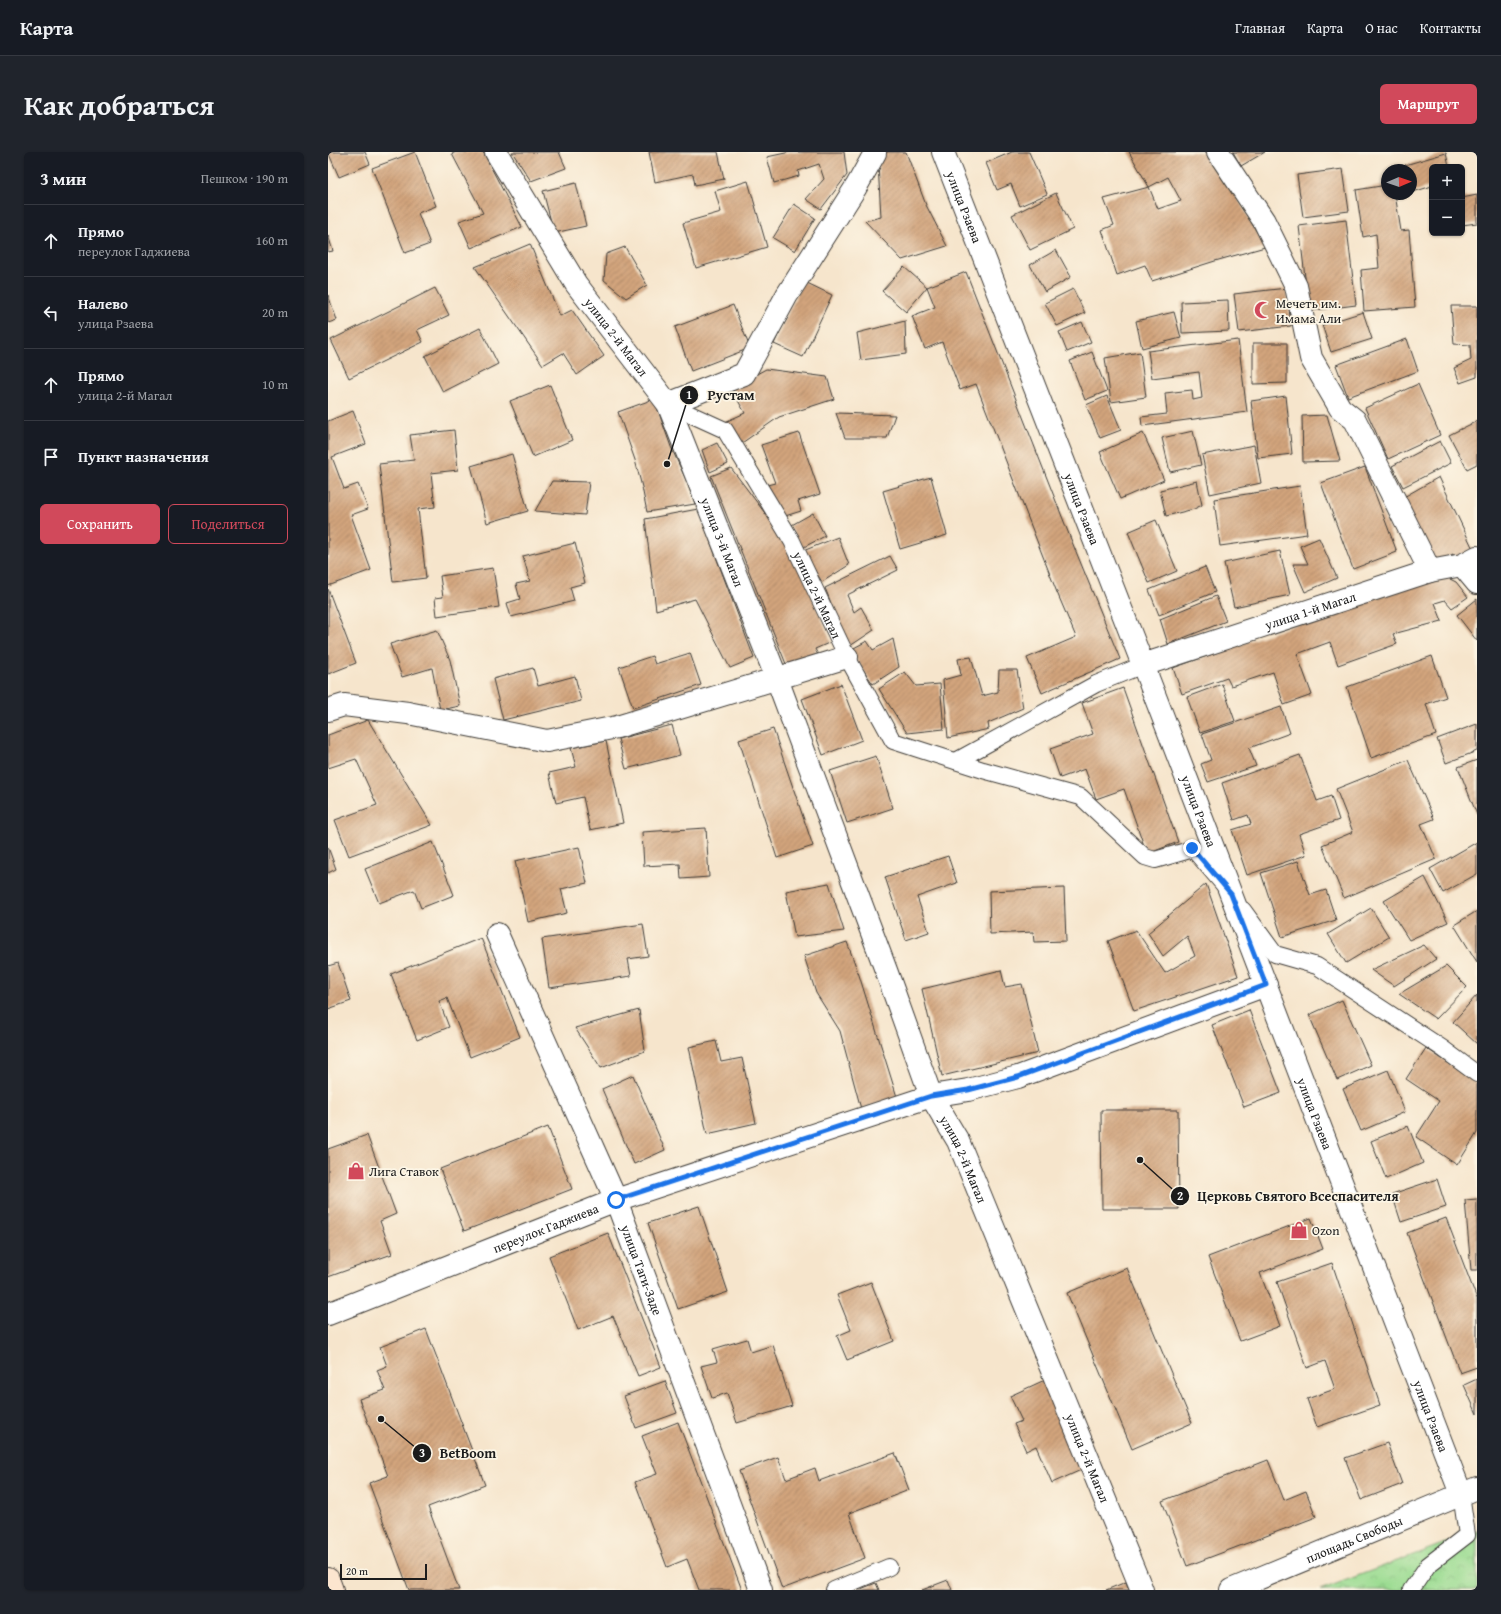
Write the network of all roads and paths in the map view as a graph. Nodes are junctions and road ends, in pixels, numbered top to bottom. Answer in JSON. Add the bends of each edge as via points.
{"nodes":[{"id":1,"x":496,"y":152,"type":"edge"},
{"id":2,"x":943,"y":152,"type":"edge"},
{"id":3,"x":1218,"y":152,"type":"edge"},
{"id":4,"x":875,"y":153,"type":"dead end"},
{"id":5,"x":668,"y":404,"type":"junction"},
{"id":6,"x":1470,"y":561,"type":"edge"},
{"id":7,"x":1430,"y":571,"type":"junction"},
{"id":8,"x":1477,"y":583,"type":"edge"},
{"id":9,"x":846,"y":657,"type":"junction"},
{"id":10,"x":1143,"y":665,"type":"junction"},
{"id":11,"x":778,"y":679,"type":"junction"},
{"id":12,"x":336,"y":707,"type":"edge"},
{"id":13,"x":956,"y":761,"type":"junction"},
{"id":14,"x":1231,"y":894,"type":"junction"},
{"id":15,"x":497,"y":934,"type":"dead end"},
{"id":16,"x":1266,"y":985,"type":"junction"},
{"id":17,"x":1477,"y":1074,"type":"edge"},
{"id":18,"x":931,"y":1096,"type":"junction"},
{"id":19,"x":616,"y":1200,"type":"junction"},
{"id":20,"x":328,"y":1314,"type":"edge"},
{"id":21,"x":1469,"y":1491,"type":"edge"},
{"id":22,"x":889,"y":1567,"type":"dead end"},
{"id":23,"x":328,"y":1579,"type":"edge"},
{"id":24,"x":332,"y":1590,"type":"edge"},
{"id":25,"x":761,"y":1590,"type":"edge"},
{"id":26,"x":834,"y":1590,"type":"edge"},
{"id":27,"x":1142,"y":1590,"type":"edge"},
{"id":28,"x":1230,"y":1590,"type":"edge"},
{"id":29,"x":1411,"y":1590,"type":"edge"}],
"edges":[{"from":1,"to":5,"type":"street","name":"улица 2-й Магал","via":[[576,284]]},
{"from":2,"to":10,"type":"street","name":"улица Рзаева"},
{"from":3,"to":7,"type":"street","via":[[1264,221],[1296,286],[1311,358],[1340,408],[1355,420]]},
{"from":4,"to":5,"type":"street","via":[[787,295],[744,374]]},
{"from":5,"to":9,"type":"lane","name":"улица 2-й Магал","via":[[724,430],[792,541]]},
{"from":5,"to":11,"type":"street","name":"улица 3-й Магал"},
{"from":6,"to":7,"type":"street","name":"улица 1-й Магал"},
{"from":6,"to":8,"type":"street"},
{"from":7,"to":10,"type":"street","name":"улица 1-й Магал"},
{"from":9,"to":11,"type":"street"},
{"from":9,"to":13,"type":"lane","name":"улица 2-й Магал","via":[[893,741]]},
{"from":10,"to":13,"type":"lane","via":[[1096,684]]},
{"from":10,"to":14,"type":"street","name":"улица Рзаева"},
{"from":11,"to":12,"type":"street","via":[[617,727],[547,741],[408,713]]},
{"from":11,"to":18,"type":"street","name":"улица 2-й Магал"},
{"from":13,"to":14,"type":"lane","name":"улица 2-й Магал","via":[[1082,797],[1145,857],[1155,860],[1192,848]]},
{"from":14,"to":16,"type":"street","name":"улица Рзаева"},
{"from":14,"to":17,"type":"lane","via":[[1275,954],[1318,966]]},
{"from":15,"to":19,"type":"street","name":"улица Таги-Заде"},
{"from":16,"to":18,"type":"street","name":"переулок Гаджиева","via":[[1018,1077],[968,1090]]},
{"from":16,"to":21,"type":"street","name":"улица Рзаева"},
{"from":18,"to":19,"type":"street","name":"переулок Гаджиева"},
{"from":18,"to":27,"type":"street","name":"улица 2-й Магал","via":[[958,1141]]},
{"from":19,"to":20,"type":"street","name":"переулок Гаджиева"},
{"from":19,"to":25,"type":"street","name":"улица Таги-Заде"},
{"from":21,"to":28,"type":"street","name":"площадь Свободы"},
{"from":21,"to":29,"type":"lane","via":[[1467,1535],[1428,1565]]},
{"from":22,"to":26,"type":"lane"},
{"from":23,"to":24,"type":"street"}]}
